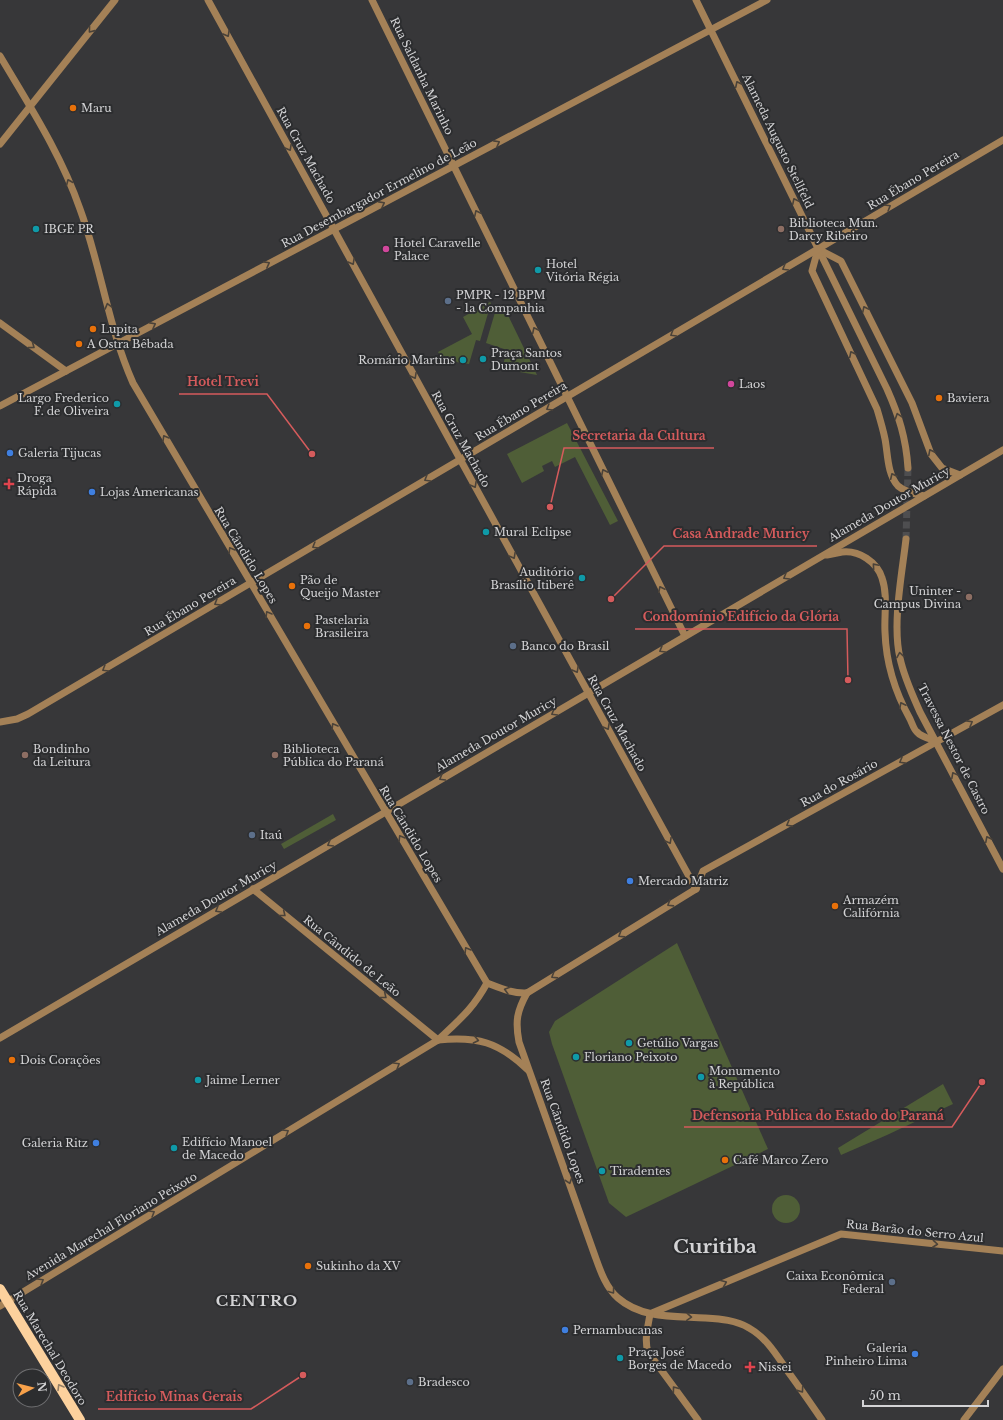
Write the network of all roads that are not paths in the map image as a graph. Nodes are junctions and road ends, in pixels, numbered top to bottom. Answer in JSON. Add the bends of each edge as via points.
{"nodes":[{"id":1,"x":115,"y":0,"type":"edge"},
{"id":2,"x":208,"y":0,"type":"edge"},
{"id":3,"x":372,"y":0,"type":"edge"},
{"id":4,"x":696,"y":0,"type":"edge"},
{"id":5,"x":768,"y":0,"type":"edge"},
{"id":6,"x":711,"y":30,"type":"junction"},
{"id":7,"x":0,"y":56,"type":"edge"},
{"id":8,"x":30,"y":107,"type":"junction"},
{"id":9,"x":1003,"y":140,"type":"edge"},
{"id":10,"x":0,"y":144,"type":"edge"},
{"id":11,"x":454,"y":166,"type":"junction"},
{"id":12,"x":334,"y":229,"type":"junction"},
{"id":13,"x":818,"y":249,"type":"junction"},
{"id":14,"x":0,"y":323,"type":"edge"},
{"id":15,"x":118,"y":343,"type":"junction"},
{"id":16,"x":66,"y":371,"type":"junction"},
{"id":17,"x":567,"y":397,"type":"junction"},
{"id":18,"x":0,"y":406,"type":"edge"},
{"id":19,"x":1003,"y":450,"type":"edge"},
{"id":20,"x":460,"y":460,"type":"junction"},
{"id":21,"x":908,"y":468,"type":"tunnel mouth"},
{"id":22,"x":960,"y":475,"type":"junction"},
{"id":23,"x":924,"y":496,"type":"junction"},
{"id":24,"x":906,"y":539,"type":"tunnel mouth"},
{"id":25,"x":820,"y":557,"type":"junction"},
{"id":26,"x":250,"y":583,"type":"junction"},
{"id":27,"x":685,"y":636,"type":"junction"},
{"id":28,"x":588,"y":693,"type":"junction"},
{"id":29,"x":1003,"y":705,"type":"edge"},
{"id":30,"x":3,"y":722,"type":"edge"},
{"id":31,"x":936,"y":742,"type":"junction"},
{"id":32,"x":386,"y":812,"type":"junction"},
{"id":33,"x":1003,"y":869,"type":"edge"},
{"id":34,"x":696,"y":889,"type":"junction"},
{"id":35,"x":253,"y":890,"type":"junction"},
{"id":36,"x":486,"y":983,"type":"junction"},
{"id":37,"x":527,"y":993,"type":"junction"},
{"id":38,"x":0,"y":1038,"type":"edge"},
{"id":39,"x":438,"y":1040,"type":"junction"},
{"id":40,"x":530,"y":1073,"type":"junction"},
{"id":41,"x":1003,"y":1251,"type":"edge"},
{"id":42,"x":0,"y":1289,"type":"edge"},
{"id":43,"x":4,"y":1303,"type":"edge"},
{"id":44,"x":650,"y":1314,"type":"junction"},
{"id":45,"x":1003,"y":1369,"type":"edge"},
{"id":46,"x":80,"y":1420,"type":"edge"},
{"id":47,"x":698,"y":1420,"type":"edge"},
{"id":48,"x":822,"y":1420,"type":"edge"},
{"id":49,"x":964,"y":1420,"type":"edge"}],
"edges":[{"from":1,"to":8,"type":"street","one_way":true},
{"from":2,"to":12,"type":"street","name":"Rua Cruz Machado","one_way":true},
{"from":3,"to":11,"type":"street","name":"Rua Saldanha Marinho"},
{"from":4,"to":6,"type":"street","name":"Alameda Augusto Stellfeld"},
{"from":5,"to":6,"type":"street","name":"Rua Desembargador Ermelino de Leão"},
{"from":11,"to":6,"type":"street","name":"Rua Desembargador Ermelino de Leão","one_way":true},
{"from":13,"to":6,"type":"street","name":"Alameda Augusto Stellfeld","one_way":true},
{"from":7,"to":8,"type":"street","name":"Rua Cândido Lopes"},
{"from":8,"to":10,"type":"street"},
{"from":15,"to":8,"type":"street","name":"Rua Cândido Lopes","one_way":true,"via":[[80,208],[50,142]]},
{"from":13,"to":9,"type":"street","name":"Rua Ébano Pereira","one_way":true},
{"from":12,"to":11,"type":"street","name":"Rua Desembargador Ermelino de Leão","one_way":true},
{"from":17,"to":11,"type":"street","name":"Rua Saldanha Marinho","one_way":true},
{"from":15,"to":12,"type":"street","name":"Rua Desembargador Ermelino de Leão","one_way":true},
{"from":12,"to":20,"type":"street","name":"Rua Cruz Machado","one_way":true},
{"from":13,"to":17,"type":"street","name":"Rua Ébano Pereira","one_way":true},
{"from":21,"to":13,"type":"street","name":"Alameda Augusto Stellfeld","one_way":true,"via":[[903,430],[896,410]]},
{"from":22,"to":13,"type":"street","one_way":true,"via":[[942,468],[931,454],[912,403],[841,260]]},
{"from":23,"to":13,"type":"street","one_way":true,"via":[[905,490],[893,479],[877,409],[812,271]]},
{"from":14,"to":16,"type":"street","one_way":true},
{"from":15,"to":16,"type":"street","name":"Rua Desembargador Ermelino de Leão"},
{"from":26,"to":15,"type":"street","name":"Rua Cândido Lopes","one_way":true,"via":[[133,383]]},
{"from":16,"to":18,"type":"street","name":"Rua Desembargador Ermelino de Leão"},
{"from":17,"to":20,"type":"street","name":"Rua Ébano Pereira","one_way":true},
{"from":27,"to":17,"type":"street","name":"Rua Saldanha Marinho","one_way":true},
{"from":19,"to":22,"type":"street","name":"Alameda Doutor Muricy"},
{"from":20,"to":26,"type":"street","name":"Rua Ébano Pereira","one_way":true},
{"from":20,"to":28,"type":"street","name":"Rua Cruz Machado","one_way":true},
{"from":22,"to":23,"type":"street","name":"Alameda Doutor Muricy"},
{"from":23,"to":25,"type":"street","name":"Alameda Doutor Muricy"},
{"from":31,"to":24,"type":"street","name":"Travessa Nestor de Castro","one_way":true,"via":[[911,693],[899,656],[898,616]]},
{"from":25,"to":27,"type":"street","name":"Alameda Doutor Muricy","one_way":true},
{"from":31,"to":25,"type":"street","one_way":true,"via":[[917,732],[892,681],[886,639],[885,594],[883,578],[878,568],[856,553],[843,552]]},
{"from":26,"to":30,"type":"street","name":"Rua Ébano Pereira","one_way":true,"via":[[28,714]]},
{"from":32,"to":26,"type":"street","name":"Rua Cândido Lopes","one_way":true},
{"from":27,"to":28,"type":"street","name":"Alameda Doutor Muricy","one_way":true},
{"from":28,"to":32,"type":"street","name":"Alameda Doutor Muricy","one_way":true},
{"from":28,"to":34,"type":"street","name":"Rua Cruz Machado","one_way":true},
{"from":31,"to":29,"type":"street","name":"Rua do Rosário","one_way":true},
{"from":33,"to":31,"type":"street","name":"Travessa Nestor de Castro","one_way":true},
{"from":31,"to":34,"type":"street","name":"Rua do Rosário","one_way":true,"via":[[703,871]]},
{"from":32,"to":35,"type":"street","name":"Alameda Doutor Muricy","one_way":true},
{"from":36,"to":32,"type":"street","name":"Rua Cândido Lopes","one_way":true},
{"from":34,"to":37,"type":"street","one_way":true},
{"from":35,"to":38,"type":"street","name":"Alameda Doutor Muricy","one_way":true},
{"from":35,"to":39,"type":"street","name":"Rua Cândido de Leão","one_way":true},
{"from":37,"to":36,"type":"street","one_way":true,"via":[[518,993]]},
{"from":36,"to":39,"type":"street","name":"Avenida Marechal Floriano Peixoto","via":[[478,999]]},
{"from":37,"to":40,"type":"street","name":"Rua Cândido Lopes","via":[[517,1014],[517,1030]]},
{"from":39,"to":40,"type":"street","name":"Avenida Marechal Floriano Peixoto","one_way":true,"via":[[479,1040],[498,1047],[516,1058]]},
{"from":43,"to":39,"type":"street","name":"Avenida Marechal Floriano Peixoto","one_way":true},
{"from":40,"to":44,"type":"street","name":"Rua Cândido Lopes","one_way":true,"via":[[603,1276],[617,1298]]},
{"from":44,"to":41,"type":"street","name":"Rua Barão do Serro Azul","one_way":true,"via":[[840,1234]]},
{"from":42,"to":43,"type":"main road","name":"Rua Marechal Deodoro"},
{"from":46,"to":43,"type":"main road","name":"Rua Marechal Deodoro","one_way":true},
{"from":47,"to":44,"type":"street","one_way":true,"via":[[648,1352],[646,1337]]},
{"from":44,"to":48,"type":"street","name":"Rua Cândido Lopes","one_way":true,"via":[[719,1319],[748,1327],[771,1346]]},
{"from":45,"to":49,"type":"street"}]}
